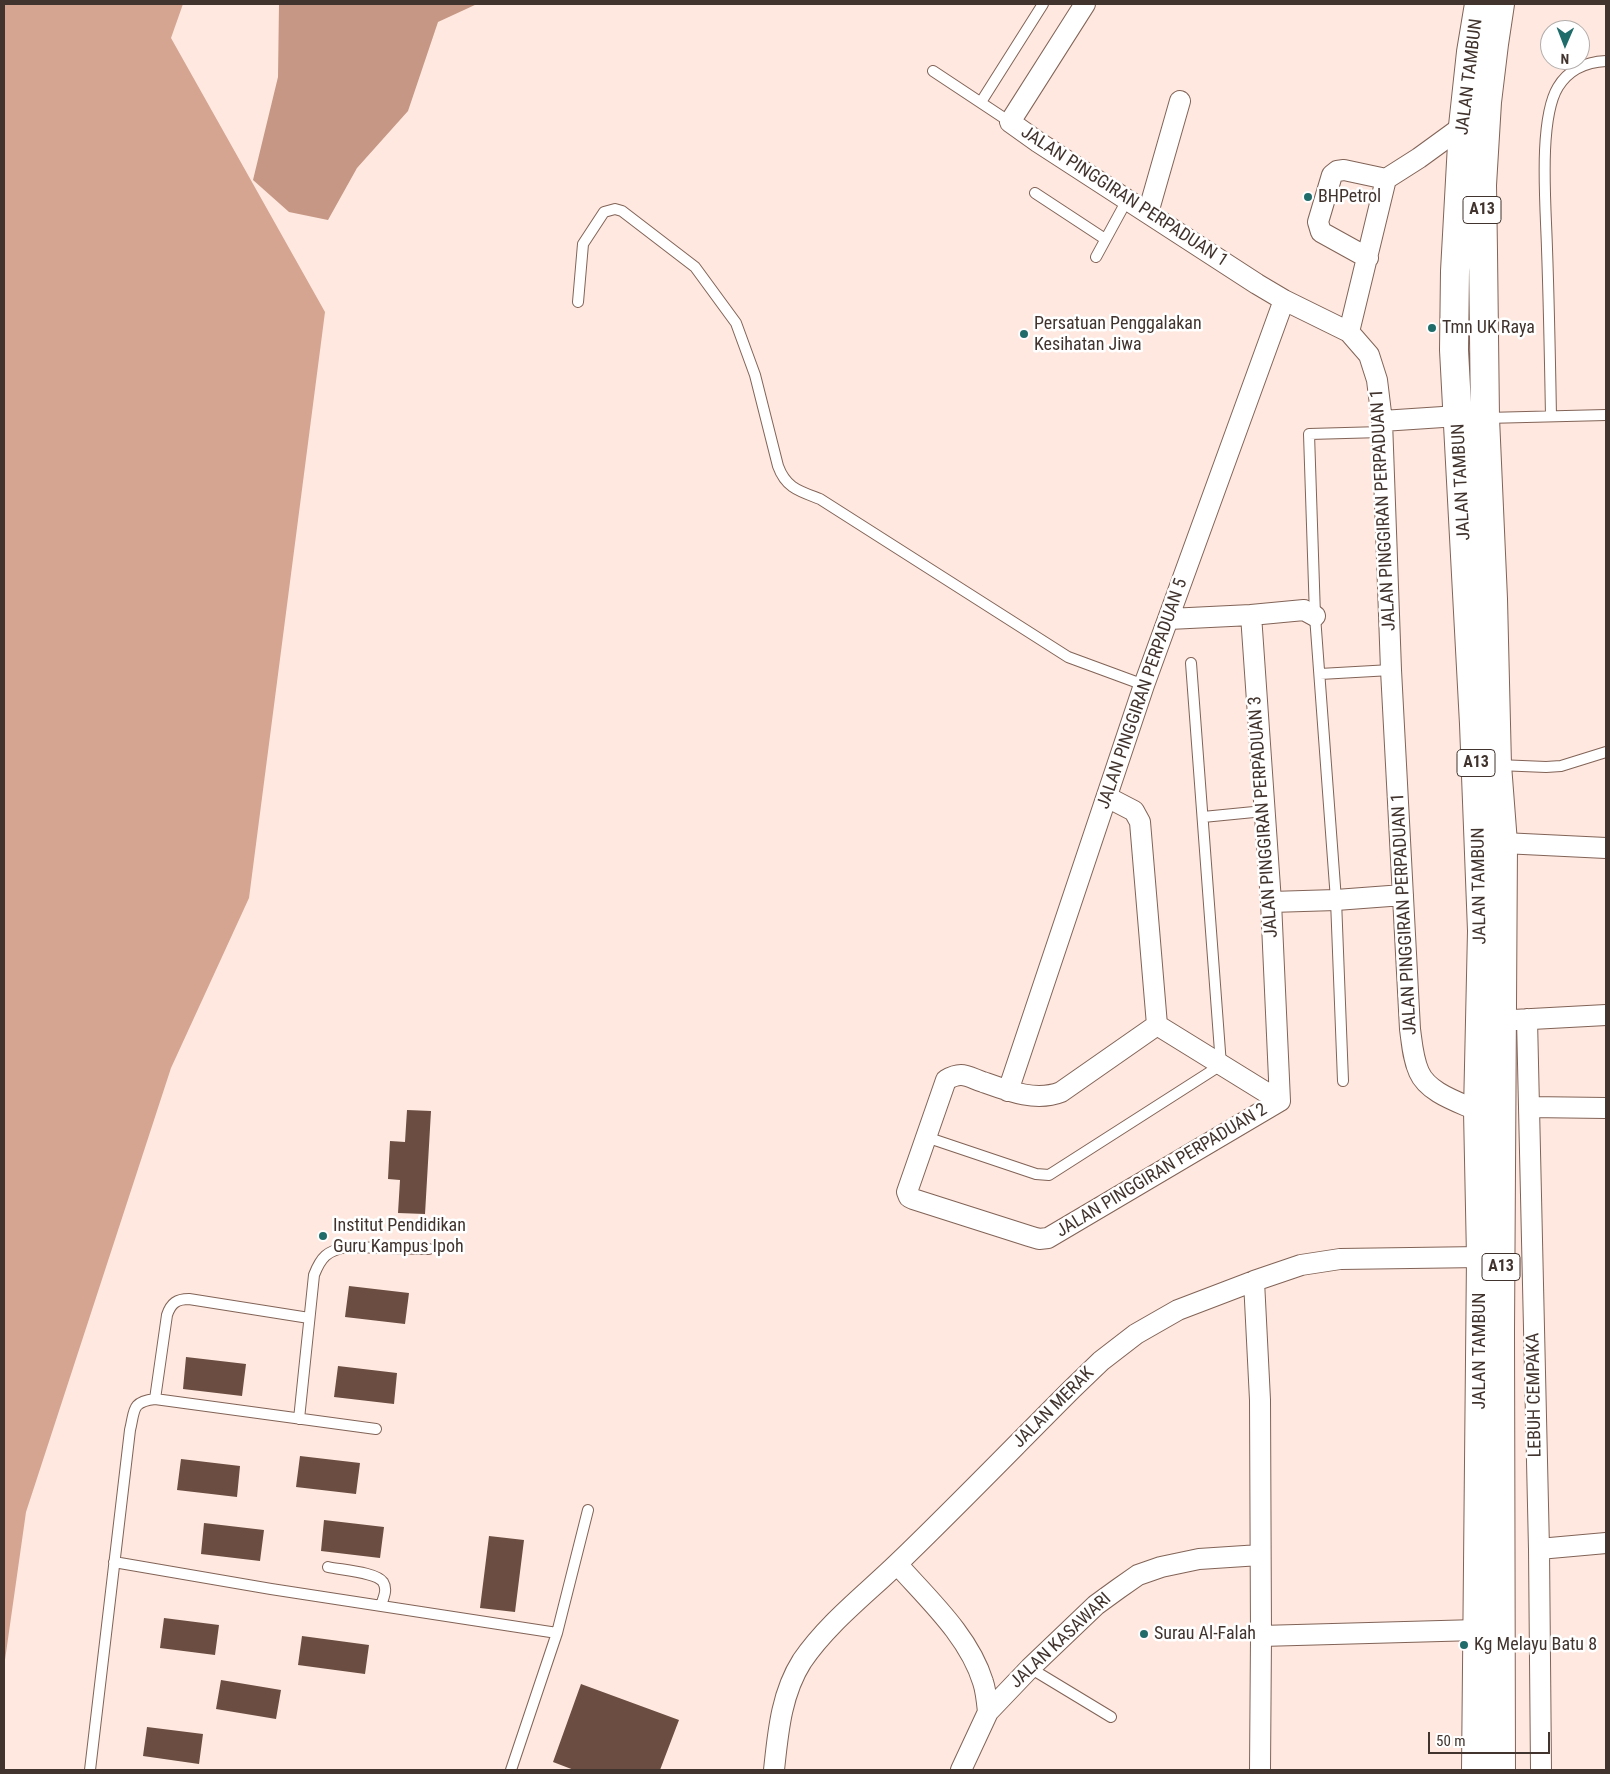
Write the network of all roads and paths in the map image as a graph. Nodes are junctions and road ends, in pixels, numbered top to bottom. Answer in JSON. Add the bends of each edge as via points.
{"nodes":[{"id":1,"x":1043,"y":4,"type":"edge"},
{"id":2,"x":1085,"y":4,"type":"edge"},
{"id":3,"x":1479,"y":4,"type":"edge"},
{"id":4,"x":1500,"y":4,"type":"edge"},
{"id":5,"x":1606,"y":61,"type":"edge"},
{"id":6,"x":933,"y":71,"type":"dead end"},
{"id":7,"x":1180,"y":101,"type":"dead end"},
{"id":8,"x":981,"y":102,"type":"junction"},
{"id":9,"x":1010,"y":122,"type":"junction"},
{"id":10,"x":1462,"y":126,"type":"junction"},
{"id":11,"x":1386,"y":179,"type":"junction"},
{"id":12,"x":1035,"y":193,"type":"dead end"},
{"id":13,"x":1127,"y":200,"type":"junction"},
{"id":14,"x":1148,"y":213,"type":"junction"},
{"id":15,"x":1105,"y":240,"type":"junction"},
{"id":16,"x":1483,"y":252,"type":"junction"},
{"id":17,"x":1096,"y":257,"type":"dead end"},
{"id":18,"x":1368,"y":258,"type":"junction"},
{"id":19,"x":1284,"y":300,"type":"junction"},
{"id":20,"x":578,"y":302,"type":"dead end"},
{"id":21,"x":1349,"y":332,"type":"junction"},
{"id":22,"x":1606,"y":415,"type":"edge"},
{"id":23,"x":1458,"y":416,"type":"junction"},
{"id":24,"x":1551,"y":416,"type":"junction"},
{"id":25,"x":1485,"y":418,"type":"junction"},
{"id":26,"x":1382,"y":426,"type":"junction"},
{"id":27,"x":1468,"y":600,"type":"junction"},
{"id":28,"x":1250,"y":615,"type":"junction"},
{"id":29,"x":1315,"y":616,"type":"junction"},
{"id":30,"x":1169,"y":619,"type":"junction"},
{"id":31,"x":1191,"y":663,"type":"dead end"},
{"id":32,"x":1392,"y":670,"type":"junction"},
{"id":33,"x":1320,"y":674,"type":"junction"},
{"id":34,"x":1144,"y":686,"type":"junction"},
{"id":35,"x":1473,"y":707,"type":"junction"},
{"id":36,"x":1606,"y":752,"type":"edge"},
{"id":37,"x":1497,"y":765,"type":"junction"},
{"id":38,"x":1107,"y":797,"type":"junction"},
{"id":39,"x":1264,"y":811,"type":"junction"},
{"id":40,"x":1202,"y":817,"type":"junction"},
{"id":41,"x":1503,"y":843,"type":"junction"},
{"id":42,"x":1606,"y":848,"type":"edge"},
{"id":43,"x":1480,"y":886,"type":"junction"},
{"id":44,"x":1403,"y":895,"type":"junction"},
{"id":45,"x":1336,"y":900,"type":"junction"},
{"id":46,"x":1271,"y":902,"type":"junction"},
{"id":47,"x":1606,"y":1015,"type":"edge"},
{"id":48,"x":1503,"y":1020,"type":"junction"},
{"id":49,"x":1157,"y":1025,"type":"junction"},
{"id":50,"x":1221,"y":1065,"type":"junction"},
{"id":51,"x":1343,"y":1081,"type":"dead end"},
{"id":52,"x":1008,"y":1091,"type":"junction"},
{"id":53,"x":1280,"y":1101,"type":"junction"},
{"id":54,"x":1529,"y":1107,"type":"junction"},
{"id":55,"x":1606,"y":1108,"type":"edge"},
{"id":56,"x":1478,"y":1111,"type":"junction"},
{"id":57,"x":926,"y":1137,"type":"junction"},
{"id":58,"x":429,"y":1249,"type":"dead end"},
{"id":59,"x":1481,"y":1258,"type":"junction"},
{"id":60,"x":1254,"y":1280,"type":"junction"},
{"id":61,"x":309,"y":1318,"type":"junction"},
{"id":62,"x":155,"y":1399,"type":"junction"},
{"id":63,"x":299,"y":1419,"type":"junction"},
{"id":64,"x":376,"y":1429,"type":"dead end"},
{"id":65,"x":588,"y":1510,"type":"dead end"},
{"id":66,"x":1606,"y":1543,"type":"edge"},
{"id":67,"x":1539,"y":1549,"type":"junction"},
{"id":68,"x":1260,"y":1555,"type":"junction"},
{"id":69,"x":114,"y":1562,"type":"junction"},
{"id":70,"x":897,"y":1564,"type":"junction"},
{"id":71,"x":328,"y":1568,"type":"dead end"},
{"id":72,"x":381,"y":1606,"type":"junction"},
{"id":73,"x":1477,"y":1630,"type":"junction"},
{"id":74,"x":557,"y":1633,"type":"junction"},
{"id":75,"x":1261,"y":1636,"type":"junction"},
{"id":76,"x":1030,"y":1668,"type":"junction"},
{"id":77,"x":988,"y":1712,"type":"junction"},
{"id":78,"x":1111,"y":1717,"type":"dead end"},
{"id":79,"x":90,"y":1770,"type":"edge"},
{"id":80,"x":511,"y":1770,"type":"edge"},
{"id":81,"x":774,"y":1770,"type":"edge"},
{"id":82,"x":961,"y":1770,"type":"edge"},
{"id":83,"x":1260,"y":1770,"type":"edge"},
{"id":84,"x":1476,"y":1770,"type":"edge"},
{"id":85,"x":1501,"y":1770,"type":"edge"},
{"id":86,"x":1541,"y":1770,"type":"edge"}],
"edges":[{"from":1,"to":8,"type":"lane"},
{"from":2,"to":9,"type":"street","name":"JALAN PINGGIRAN PERPADUAN 1"},
{"from":3,"to":10,"type":"main road","name":"JALAN TAMBUN","number":"A13"},
{"from":4,"to":16,"type":"main road","name":"JALAN TAMBUN","number":"A13","via":[[1487,102],[1482,185]]},
{"from":5,"to":24,"type":"lane","via":[[1590,62],[1572,70],[1558,87],[1548,116],[1545,163]]},
{"from":6,"to":8,"type":"lane"},
{"from":7,"to":14,"type":"street"},
{"from":8,"to":9,"type":"lane"},
{"from":9,"to":13,"type":"street","name":"JALAN PINGGIRAN PERPADUAN 1"},
{"from":10,"to":11,"type":"street"},
{"from":10,"to":23,"type":"main road","name":"JALAN TAMBUN","number":"A13","via":[[1455,271],[1454,350]]},
{"from":11,"to":18,"type":"street"},
{"from":11,"to":18,"type":"street","via":[[1338,171],[1332,175],[1318,222],[1321,232]]},
{"from":12,"to":15,"type":"lane"},
{"from":13,"to":14,"type":"street","name":"JALAN PINGGIRAN PERPADUAN 1"},
{"from":13,"to":15,"type":"lane"},
{"from":14,"to":19,"type":"street","name":"JALAN PINGGIRAN PERPADUAN 1"},
{"from":15,"to":17,"type":"lane"},
{"from":16,"to":23,"type":"main road","via":[[1478,400],[1472,412]]},
{"from":16,"to":25,"type":"main road","name":"JALAN TAMBUN","number":"A13"},
{"from":18,"to":21,"type":"street"},
{"from":19,"to":21,"type":"street","name":"JALAN PINGGIRAN PERPADUAN 1"},
{"from":19,"to":30,"type":"street","name":"JALAN PINGGIRAN PERPADUAN 5"},
{"from":20,"to":34,"type":"lane","via":[[583,244],[604,212],[622,210],[695,267],[736,323],[755,374],[783,479],[1068,657]]},
{"from":21,"to":26,"type":"street","name":"JALAN PINGGIRAN PERPADUAN 1","via":[[1369,355],[1377,380]]},
{"from":22,"to":24,"type":"lane"},
{"from":23,"to":26,"type":"street"},
{"from":23,"to":27,"type":"main road","name":"JALAN TAMBUN","number":"A13"},
{"from":24,"to":25,"type":"lane"},
{"from":25,"to":27,"type":"main road","via":[[1472,439],[1469,457]]},
{"from":25,"to":37,"type":"main road","name":"JALAN TAMBUN","number":"A13"},
{"from":26,"to":29,"type":"lane","via":[[1309,434]]},
{"from":26,"to":32,"type":"street","name":"JALAN PINGGIRAN PERPADUAN 1"},
{"from":27,"to":35,"type":"main road","name":"JALAN TAMBUN","number":"A13"},
{"from":28,"to":29,"type":"street","via":[[1304,610]]},
{"from":28,"to":30,"type":"street"},
{"from":28,"to":39,"type":"street","name":"JALAN PINGGIRAN PERPADUAN 3"},
{"from":29,"to":33,"type":"lane"},
{"from":30,"to":34,"type":"street","name":"JALAN PINGGIRAN PERPADUAN 5"},
{"from":31,"to":40,"type":"lane"},
{"from":32,"to":33,"type":"lane"},
{"from":32,"to":44,"type":"street","name":"JALAN PINGGIRAN PERPADUAN 1"},
{"from":33,"to":45,"type":"lane"},
{"from":34,"to":38,"type":"street","name":"JALAN PINGGIRAN PERPADUAN 5"},
{"from":35,"to":37,"type":"main road","via":[[1484,752]]},
{"from":35,"to":43,"type":"main road","name":"JALAN TAMBUN","number":"A13"},
{"from":36,"to":37,"type":"lane","via":[[1561,766]]},
{"from":37,"to":41,"type":"main road","name":"JALAN TAMBUN","number":"A13"},
{"from":37,"to":43,"type":"main road","via":[[1485,771],[1481,781]]},
{"from":38,"to":49,"type":"street","via":[[1134,811],[1140,822]]},
{"from":38,"to":52,"type":"street","name":"JALAN PINGGIRAN PERPADUAN 5"},
{"from":39,"to":40,"type":"lane"},
{"from":39,"to":46,"type":"street","name":"JALAN PINGGIRAN PERPADUAN 3"},
{"from":40,"to":50,"type":"lane"},
{"from":41,"to":42,"type":"street"},
{"from":41,"to":48,"type":"main road","name":"JALAN TAMBUN","number":"A13"},
{"from":43,"to":48,"type":"main road","name":"JALAN TAMBUN","number":"A13","via":[[1482,931]]},
{"from":44,"to":45,"type":"street"},
{"from":44,"to":56,"type":"street","name":"JALAN PINGGIRAN PERPADUAN 1","via":[[1410,1029],[1416,1064],[1420,1075],[1432,1088]]},
{"from":45,"to":46,"type":"street"},
{"from":45,"to":51,"type":"lane"},
{"from":46,"to":53,"type":"street","name":"JALAN PINGGIRAN PERPADUAN 3"},
{"from":47,"to":48,"type":"street"},
{"from":48,"to":54,"type":"street","name":"LEBUH CEMPAKA"},
{"from":48,"to":56,"type":"main road","name":"JALAN TAMBUN","number":"A13"},
{"from":48,"to":85,"type":"main road","name":"JALAN TAMBUN","number":"A13"},
{"from":49,"to":50,"type":"street"},
{"from":49,"to":52,"type":"street","via":[[1061,1092],[1041,1097]]},
{"from":50,"to":53,"type":"street"},
{"from":50,"to":57,"type":"lane","via":[[1049,1174],[1036,1174]]},
{"from":52,"to":57,"type":"street","name":"JALAN PINGGIRAN PERPADUAN 2","via":[[963,1075],[946,1080]]},
{"from":53,"to":57,"type":"street","name":"JALAN PINGGIRAN PERPADUAN 2","via":[[1048,1238],[1040,1239],[909,1197],[907,1192]]},
{"from":54,"to":55,"type":"street"},
{"from":54,"to":67,"type":"street","name":"LEBUH CEMPAKA"},
{"from":56,"to":59,"type":"main road","name":"JALAN TAMBUN"},
{"from":58,"to":61,"type":"lane","via":[[346,1247],[327,1254],[314,1275]]},
{"from":59,"to":60,"type":"street","name":"JALAN MERAK","via":[[1340,1259],[1301,1265]]},
{"from":59,"to":73,"type":"main road","name":"JALAN TAMBUN"},
{"from":60,"to":68,"type":"street","via":[[1260,1400]]},
{"from":60,"to":70,"type":"street","name":"JALAN MERAK","via":[[1178,1310],[1136,1334],[1101,1361]]},
{"from":61,"to":62,"type":"lane","via":[[189,1299],[175,1302],[167,1315]]},
{"from":61,"to":63,"type":"lane"},
{"from":62,"to":63,"type":"lane"},
{"from":62,"to":69,"type":"lane","via":[[142,1401],[135,1409]]},
{"from":63,"to":64,"type":"lane"},
{"from":65,"to":74,"type":"lane"},
{"from":66,"to":67,"type":"street"},
{"from":67,"to":86,"type":"street","name":"LEBUH CEMPAKA"},
{"from":68,"to":75,"type":"street"},
{"from":68,"to":76,"type":"street","name":"JALAN KASAWARI","via":[[1199,1559],[1138,1575],[1096,1605]]},
{"from":69,"to":72,"type":"lane"},
{"from":69,"to":79,"type":"lane"},
{"from":70,"to":77,"type":"street","via":[[963,1642],[979,1669]]},
{"from":70,"to":81,"type":"street","name":"JALAN MERAK","via":[[833,1624],[802,1662],[779,1720]]},
{"from":71,"to":72,"type":"lane","via":[[378,1578],[385,1588]]},
{"from":72,"to":74,"type":"lane"},
{"from":73,"to":75,"type":"street"},
{"from":73,"to":84,"type":"main road","name":"JALAN TAMBUN"},
{"from":74,"to":80,"type":"lane"},
{"from":75,"to":83,"type":"street"},
{"from":76,"to":77,"type":"street","name":"JALAN KASAWARI"},
{"from":76,"to":78,"type":"lane"},
{"from":77,"to":82,"type":"street","name":"JALAN KASAWARI"}]}
